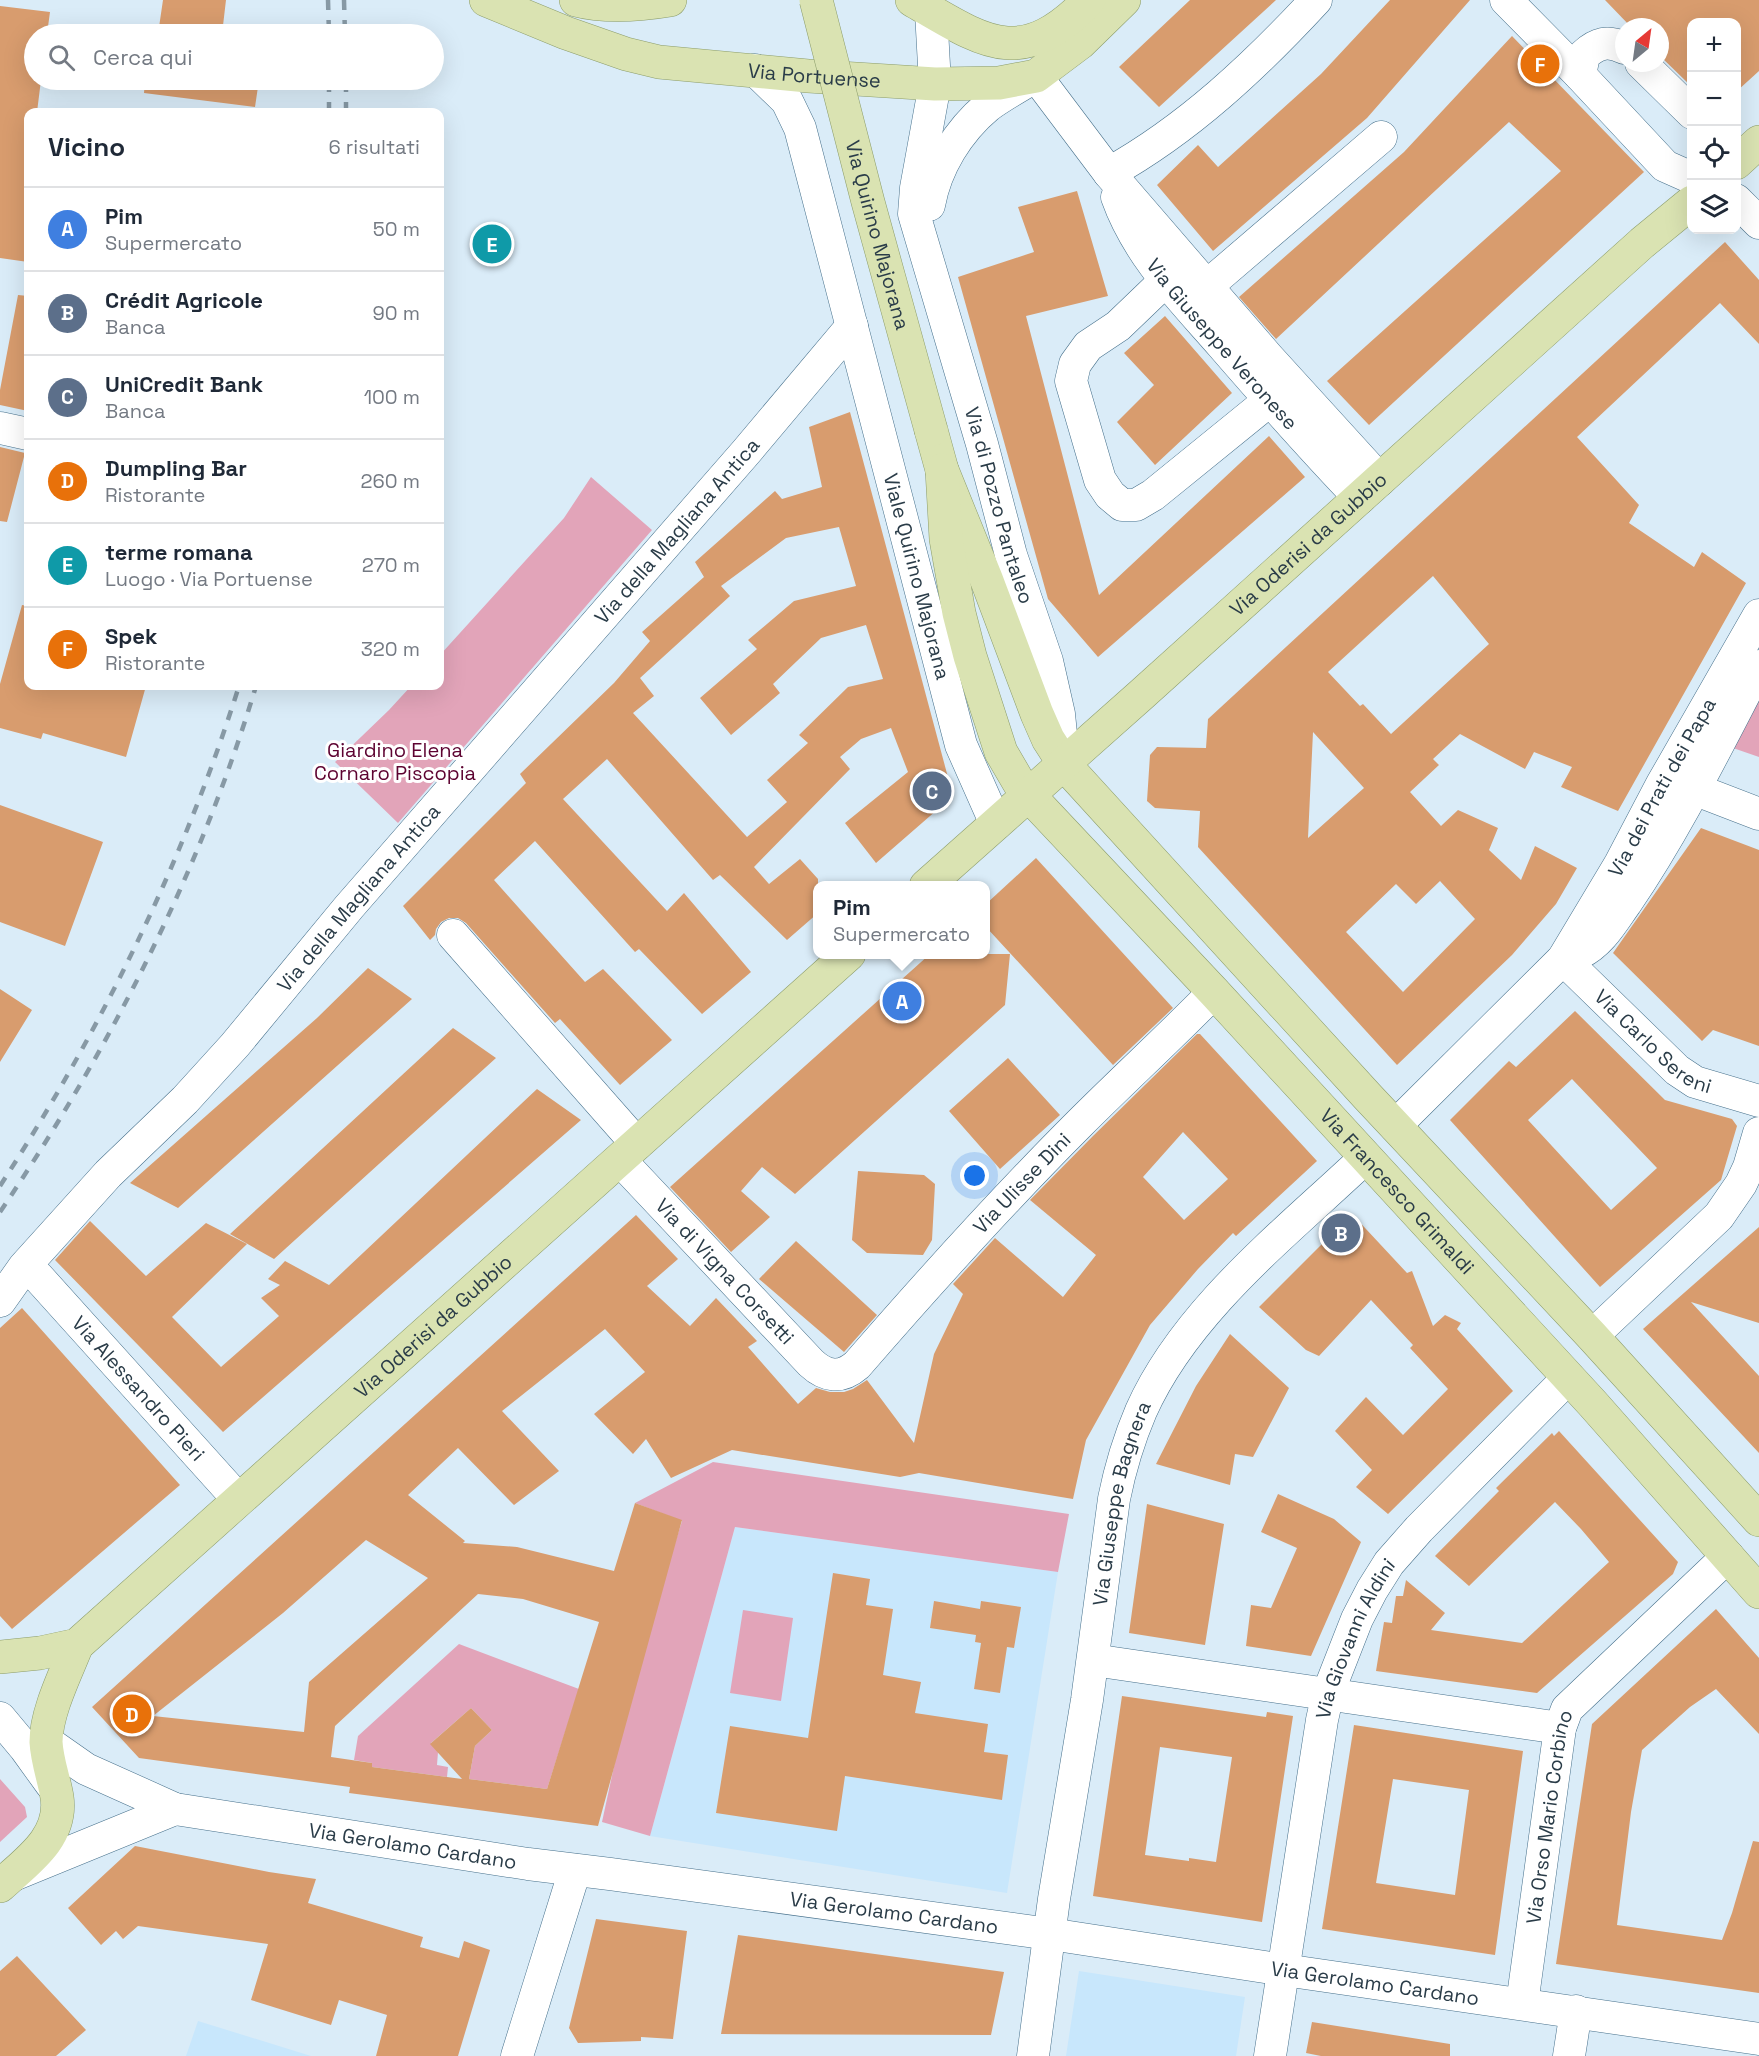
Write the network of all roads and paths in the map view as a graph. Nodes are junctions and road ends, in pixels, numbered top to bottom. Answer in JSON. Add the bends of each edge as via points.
{"nodes":[{"id":1,"x":486,"y":0,"type":"edge"},
{"id":2,"x":576,"y":0,"type":"edge"},
{"id":3,"x":670,"y":0,"type":"edge"},
{"id":4,"x":816,"y":0,"type":"edge"},
{"id":5,"x":1089,"y":0,"type":"edge"},
{"id":6,"x":1124,"y":0,"type":"edge"},
{"id":7,"x":1316,"y":0,"type":"edge"},
{"id":8,"x":1506,"y":0,"type":"edge"},
{"id":9,"x":921,"y":4,"type":"edge"},
{"id":10,"x":1615,"y":45,"type":"edge"},
{"id":11,"x":755,"y":70,"type":"junction"},
{"id":12,"x":1650,"y":72,"type":"edge"},
{"id":13,"x":1580,"y":75,"type":"junction"},
{"id":14,"x":1036,"y":76,"type":"junction"},
{"id":15,"x":935,"y":84,"type":"junction"},
{"id":16,"x":1687,"y":108,"type":"edge"},
{"id":17,"x":1381,"y":137,"type":"dead end"},
{"id":18,"x":1759,"y":142,"type":"edge"},
{"id":19,"x":1741,"y":159,"type":"edge"},
{"id":20,"x":1109,"y":173,"type":"junction"},
{"id":21,"x":1687,"y":176,"type":"edge"},
{"id":22,"x":1741,"y":204,"type":"edge"},
{"id":23,"x":1687,"y":206,"type":"edge"},
{"id":24,"x":1759,"y":223,"type":"edge"},
{"id":25,"x":925,"y":248,"type":"junction"},
{"id":26,"x":1166,"y":280,"type":"junction"},
{"id":27,"x":1207,"y":286,"type":"junction"},
{"id":28,"x":852,"y":326,"type":"junction"},
{"id":29,"x":1270,"y":400,"type":"junction"},
{"id":30,"x":0,"y":428,"type":"edge"},
{"id":31,"x":24,"y":433,"type":"edge"},
{"id":32,"x":942,"y":470,"type":"junction"},
{"id":33,"x":1370,"y":489,"type":"junction"},
{"id":34,"x":1759,"y":615,"type":"edge"},
{"id":35,"x":1759,"y":666,"type":"edge"},
{"id":36,"x":1064,"y":764,"type":"junction"},
{"id":37,"x":1694,"y":789,"type":"junction"},
{"id":38,"x":1029,"y":795,"type":"junction"},
{"id":39,"x":1759,"y":814,"type":"edge"},
{"id":40,"x":996,"y":824,"type":"junction"},
{"id":41,"x":931,"y":881,"type":"edge"},
{"id":42,"x":453,"y":935,"type":"dead end"},
{"id":43,"x":843,"y":959,"type":"edge"},
{"id":44,"x":1563,"y":959,"type":"junction"},
{"id":45,"x":1214,"y":992,"type":"junction"},
{"id":46,"x":1759,"y":1101,"type":"edge"},
{"id":47,"x":1395,"y":1126,"type":"junction"},
{"id":48,"x":1759,"y":1133,"type":"edge"},
{"id":49,"x":628,"y":1152,"type":"junction"},
{"id":50,"x":1365,"y":1158,"type":"junction"},
{"id":51,"x":38,"y":1277,"type":"dead end"},
{"id":52,"x":0,"y":1301,"type":"edge"},
{"id":53,"x":1592,"y":1336,"type":"junction"},
{"id":54,"x":834,"y":1376,"type":"joint"},
{"id":55,"x":1568,"y":1378,"type":"junction"},
{"id":56,"x":238,"y":1499,"type":"junction"},
{"id":57,"x":1759,"y":1520,"type":"edge"},
{"id":58,"x":1728,"y":1556,"type":"junction"},
{"id":59,"x":1759,"y":1592,"type":"edge"},
{"id":60,"x":77,"y":1646,"type":"junction"},
{"id":61,"x":0,"y":1657,"type":"edge"},
{"id":62,"x":1093,"y":1660,"type":"junction"},
{"id":63,"x":1328,"y":1693,"type":"junction"},
{"id":64,"x":0,"y":1718,"type":"edge"},
{"id":65,"x":1560,"y":1728,"type":"junction"},
{"id":66,"x":46,"y":1741,"type":"junction"},
{"id":67,"x":55,"y":1789,"type":"junction"},
{"id":68,"x":175,"y":1809,"type":"junction"},
{"id":69,"x":575,"y":1870,"type":"junction"},
{"id":70,"x":6,"y":1881,"type":"edge"},
{"id":71,"x":1050,"y":1934,"type":"junction"},
{"id":72,"x":1284,"y":1970,"type":"junction"},
{"id":73,"x":1522,"y":2004,"type":"junction"},
{"id":74,"x":1575,"y":2011,"type":"junction"},
{"id":75,"x":1759,"y":2039,"type":"edge"},
{"id":76,"x":517,"y":2056,"type":"edge"},
{"id":77,"x":1033,"y":2056,"type":"edge"},
{"id":78,"x":1270,"y":2056,"type":"edge"},
{"id":79,"x":1569,"y":2056,"type":"edge"}],
"edges":[{"from":1,"to":11,"type":"main road","name":"Via Portuense","via":[[635,56],[659,62]]},
{"from":2,"to":3,"type":"main road","via":[[613,5]]},
{"from":4,"to":32,"type":"main road","name":"Via Quirino Majorana","bridge":true},
{"from":5,"to":9,"type":"main road","via":[[1065,23],[1019,44],[990,41]]},
{"from":6,"to":14,"type":"main road","name":"Via Portuense","via":[[1080,43]]},
{"from":7,"to":20,"type":"street","via":[[1204,108]]},
{"from":8,"to":13,"type":"street"},
{"from":9,"to":15,"type":"street","name":"Via di Pozzo Pantaleo"},
{"from":10,"to":13,"type":"street","via":[[1596,46],[1584,55]]},
{"from":11,"to":15,"type":"main road","name":"Via Portuense"},
{"from":11,"to":28,"type":"street","via":[[787,101],[800,128]]},
{"from":12,"to":16,"type":"street"},
{"from":13,"to":21,"type":"street","via":[[1665,166]]},
{"from":14,"to":15,"type":"main road","name":"Via Portuense","via":[[999,83]]},
{"from":14,"to":20,"type":"street","name":"Via Giuseppe Veronese"},
{"from":14,"to":25,"type":"street","name":"Via di Pozzo Pantaleo","via":[[988,107],[954,145],[932,190]]},
{"from":15,"to":25,"type":"street","name":"Via di Pozzo Pantaleo","via":[[914,200],[916,223]]},
{"from":17,"to":27,"type":"street"},
{"from":18,"to":19,"type":"main road"},
{"from":20,"to":26,"type":"street","name":"Via Giuseppe Veronese","via":[[1130,229]]},
{"from":20,"to":27,"type":"street","name":"Via Giuseppe Veronese"},
{"from":22,"to":24,"type":"street"},
{"from":23,"to":33,"type":"main road","name":"Via Oderisi da Gubbio"},
{"from":25,"to":36,"type":"street","name":"Via di Pozzo Pantaleo","via":[[1011,555],[1047,661],[1059,714]]},
{"from":26,"to":29,"type":"street","name":"Via Giuseppe Veronese"},
{"from":26,"to":29,"type":"street","via":[[1118,326],[1088,346],[1075,364],[1071,381],[1100,480],[1110,495],[1122,505],[1137,505]]},
{"from":27,"to":33,"type":"street","name":"Via Giuseppe Veronese"},
{"from":28,"to":40,"type":"street","name":"Viale Quirino Majorana","via":[[961,746]]},
{"from":28,"to":52,"type":"street","name":"Via della Magliana Antica","via":[[349,907],[235,1045],[108,1174],[24,1267]]},
{"from":29,"to":33,"type":"street","name":"Via Giuseppe Veronese"},
{"from":30,"to":31,"type":"street"},
{"from":32,"to":36,"type":"main road","name":"Via Quirino Majorana","via":[[1037,714]]},
{"from":32,"to":38,"type":"main road","name":"Via Quirino Majorana","via":[[946,539],[970,656],[1001,752]]},
{"from":33,"to":36,"type":"main road","name":"Via Oderisi da Gubbio"},
{"from":34,"to":44,"type":"street","name":"Via dei Prati dei Papa"},
{"from":35,"to":37,"type":"street","name":"Via dei Prati dei Papa"},
{"from":36,"to":38,"type":"main road","name":"Via Oderisi da Gubbio"},
{"from":36,"to":47,"type":"main road"},
{"from":37,"to":39,"type":"street"},
{"from":37,"to":44,"type":"street","name":"Via dei Prati dei Papa","via":[[1646,873],[1605,931],[1586,950]]},
{"from":38,"to":40,"type":"main road","name":"Via Oderisi da Gubbio"},
{"from":38,"to":45,"type":"main road","name":"Via Francesco Grimaldi"},
{"from":40,"to":41,"type":"main road","name":"Via Oderisi da Gubbio"},
{"from":42,"to":49,"type":"street","name":"Via di Vigna Corsetti"},
{"from":43,"to":49,"type":"main road","name":"Via Oderisi da Gubbio"},
{"from":44,"to":46,"type":"street","name":"Via Carlo Sereni","via":[[1677,1070],[1695,1082]]},
{"from":44,"to":47,"type":"street","name":"Via dei Prati dei Papa"},
{"from":45,"to":50,"type":"main road","name":"Via Francesco Grimaldi"},
{"from":45,"to":54,"type":"street","name":"Via Ulisse Dini","via":[[1004,1201],[857,1365]]},
{"from":47,"to":53,"type":"main road"},
{"from":48,"to":53,"type":"street","via":[[1742,1184],[1719,1216]]},
{"from":49,"to":54,"type":"street","name":"Via di Vigna Corsetti","via":[[811,1363]]},
{"from":49,"to":56,"type":"main road","name":"Via Oderisi da Gubbio"},
{"from":50,"to":55,"type":"main road","name":"Via Francesco Grimaldi"},
{"from":50,"to":62,"type":"street","name":"Via Giuseppe Bagnera","via":[[1226,1290],[1196,1324],[1147,1398],[1118,1480]]},
{"from":51,"to":56,"type":"street","name":"Via Alessandro Pieri"},
{"from":53,"to":57,"type":"main road"},
{"from":55,"to":58,"type":"main road","name":"Via Francesco Grimaldi"},
{"from":55,"to":63,"type":"street","name":"Via Giovanni Aldini","via":[[1389,1563],[1357,1619]]},
{"from":56,"to":60,"type":"main road","name":"Via Oderisi da Gubbio"},
{"from":58,"to":59,"type":"main road","name":"Via Francesco Grimaldi"},
{"from":58,"to":65,"type":"street","name":"Via Orso Mario Corbino","via":[[1567,1709]]},
{"from":60,"to":61,"type":"main road"},
{"from":60,"to":66,"type":"main road","via":[[53,1709]]},
{"from":62,"to":63,"type":"street"},
{"from":62,"to":71,"type":"street","name":"Via Giuseppe Bagnera"},
{"from":63,"to":65,"type":"street"},
{"from":63,"to":72,"type":"street","name":"Via Giovanni Aldini"},
{"from":64,"to":67,"type":"street"},
{"from":65,"to":73,"type":"street","name":"Via Orso Mario Corbino"},
{"from":66,"to":67,"type":"main road"},
{"from":66,"to":68,"type":"street","name":"Via Gerolamo Cardano","via":[[92,1772]]},
{"from":67,"to":70,"type":"main road","via":[[57,1814],[51,1835]]},
{"from":68,"to":69,"type":"street","name":"Via Gerolamo Cardano"},
{"from":68,"to":70,"type":"street"},
{"from":69,"to":71,"type":"street","name":"Via Gerolamo Cardano"},
{"from":69,"to":76,"type":"street"},
{"from":71,"to":72,"type":"street","name":"Via Gerolamo Cardano"},
{"from":71,"to":77,"type":"street","name":"Via Giuseppe Bagnera"},
{"from":72,"to":73,"type":"street","name":"Via Gerolamo Cardano"},
{"from":72,"to":78,"type":"street","name":"Via Giovanni Aldini"},
{"from":73,"to":74,"type":"street","name":"Via Gerolamo Cardano"},
{"from":74,"to":75,"type":"street","name":"Via Gerolamo Cardano"},
{"from":74,"to":79,"type":"street"}]}
